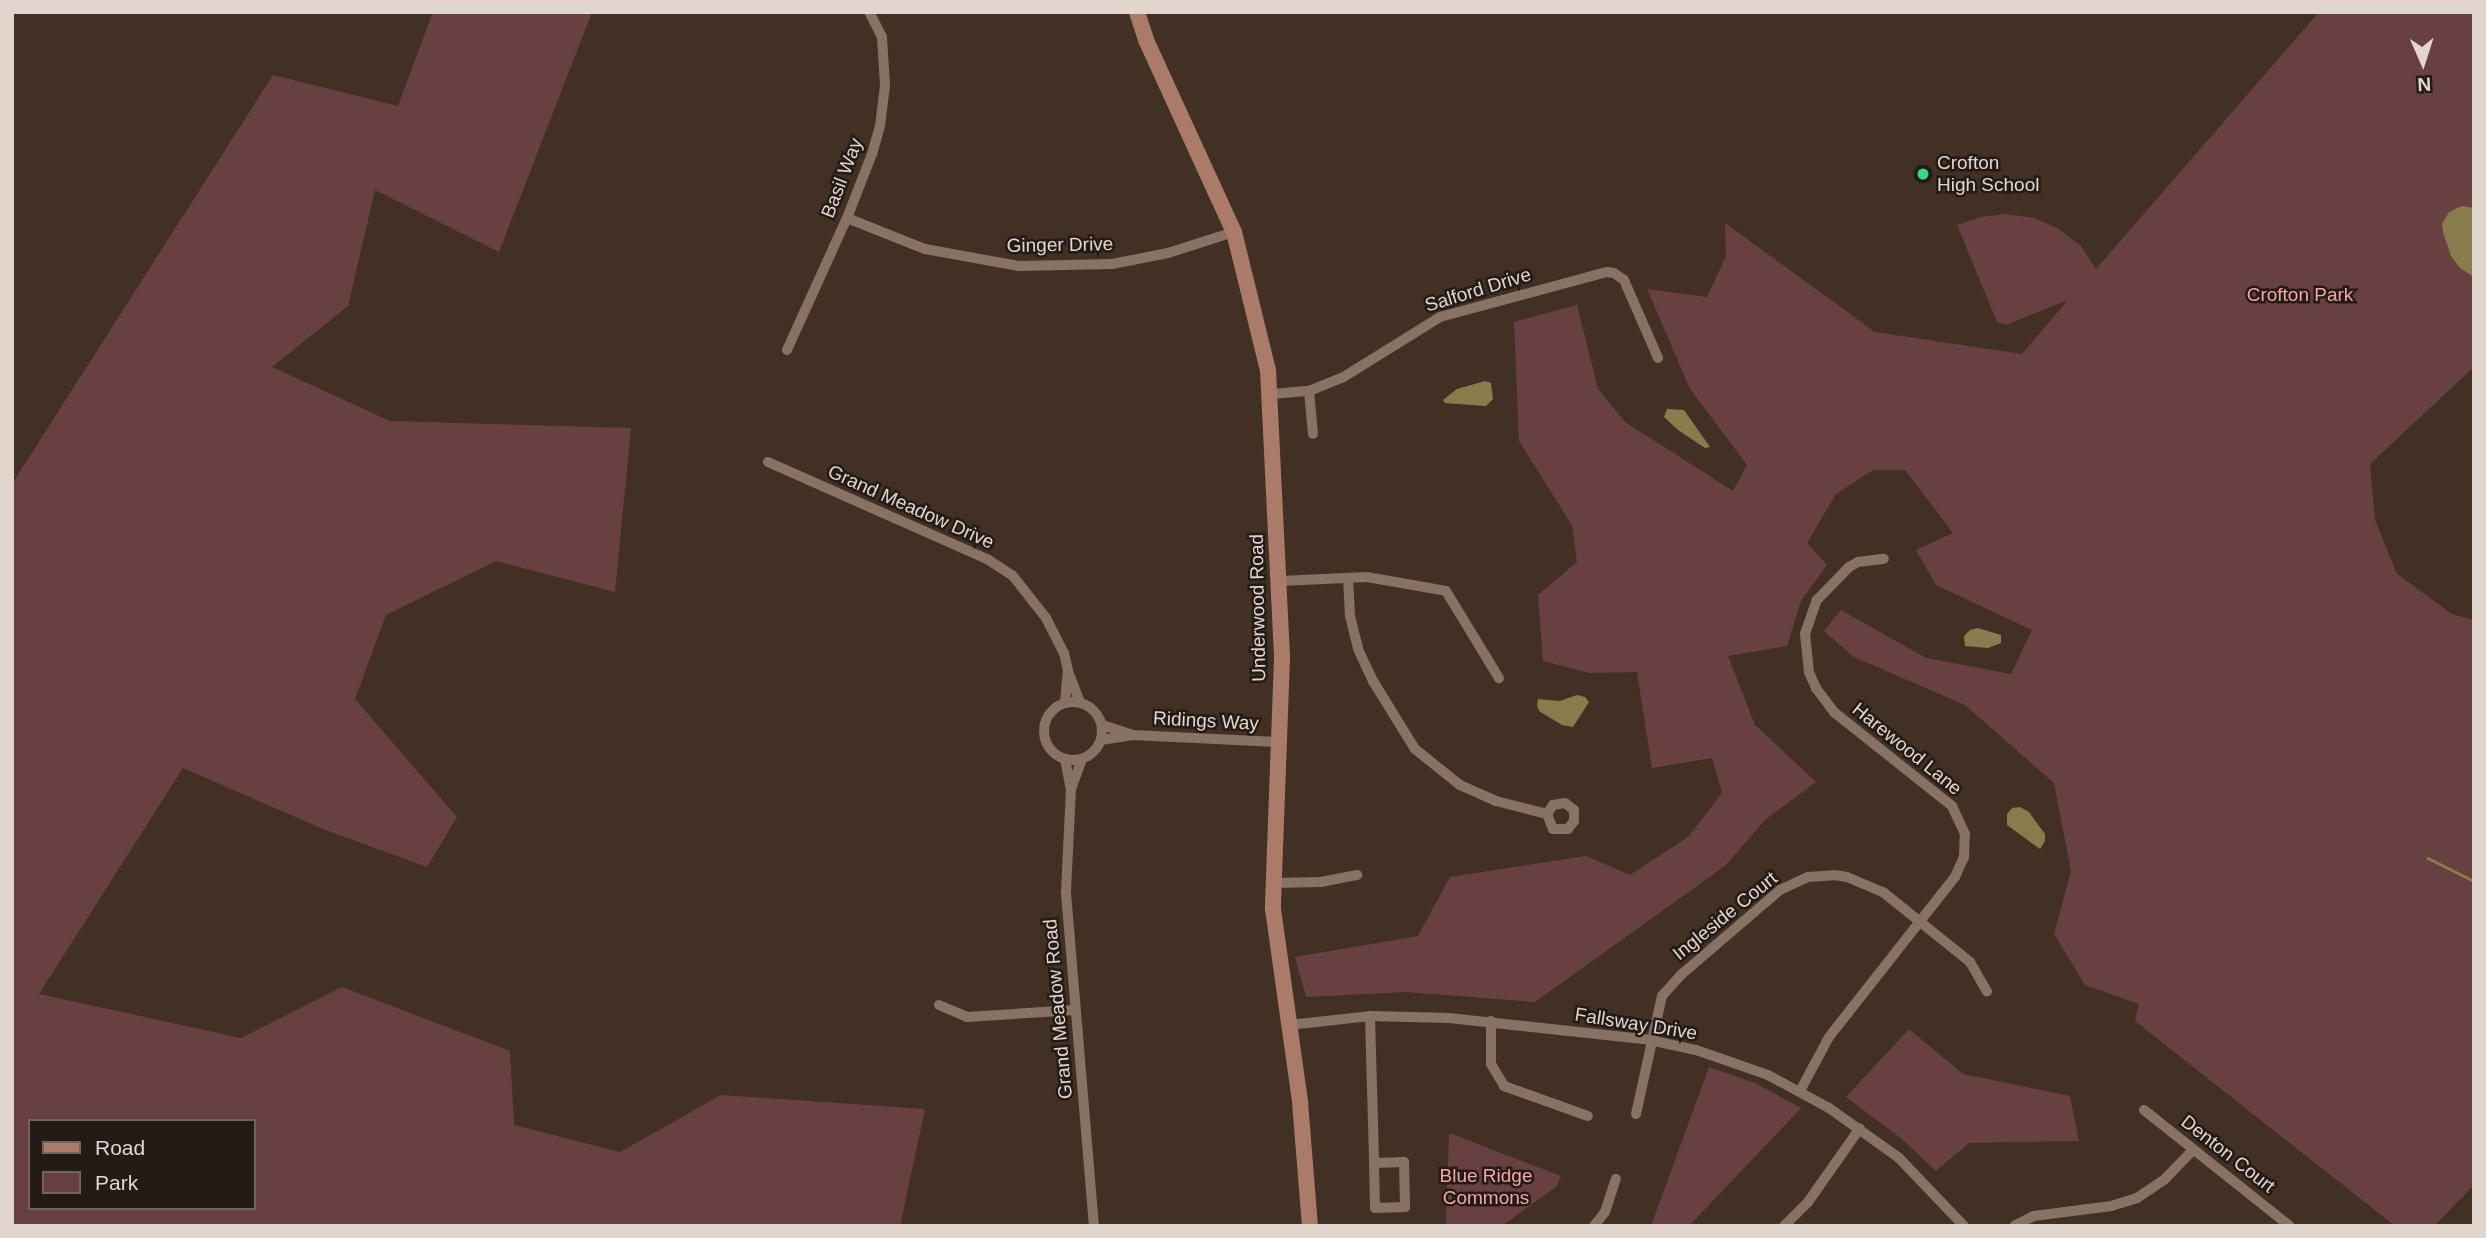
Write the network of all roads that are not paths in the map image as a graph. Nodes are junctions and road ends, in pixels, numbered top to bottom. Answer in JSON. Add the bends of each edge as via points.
{"nodes":[{"id":1,"x":869,"y":12,"type":"edge"},
{"id":2,"x":1137,"y":12,"type":"edge"},
{"id":3,"x":847,"y":218,"type":"junction"},
{"id":4,"x":1234,"y":232,"type":"junction"},
{"id":5,"x":788,"y":350,"type":"dead end"},
{"id":6,"x":1658,"y":358,"type":"dead end"},
{"id":7,"x":1309,"y":391,"type":"junction"},
{"id":8,"x":1272,"y":394,"type":"junction"},
{"id":9,"x":1313,"y":434,"type":"dead end"},
{"id":10,"x":768,"y":463,"type":"dead end"},
{"id":11,"x":1884,"y":558,"type":"dead end"},
{"id":12,"x":1348,"y":578,"type":"junction"},
{"id":13,"x":1280,"y":581,"type":"junction"},
{"id":14,"x":1068,"y":671,"type":"junction"},
{"id":15,"x":1499,"y":678,"type":"dead end"},
{"id":16,"x":1065,"y":703,"type":"junction"},
{"id":17,"x":1080,"y":703,"type":"junction"},
{"id":18,"x":1102,"y":725,"type":"junction"},
{"id":19,"x":1133,"y":735,"type":"junction"},
{"id":20,"x":1101,"y":740,"type":"junction"},
{"id":21,"x":1278,"y":743,"type":"junction"},
{"id":22,"x":1065,"y":759,"type":"junction"},
{"id":23,"x":1082,"y":759,"type":"junction"},
{"id":24,"x":1071,"y":789,"type":"junction"},
{"id":25,"x":1546,"y":814,"type":"dead end"},
{"id":26,"x":1357,"y":875,"type":"dead end"},
{"id":27,"x":1273,"y":883,"type":"junction"},
{"id":28,"x":1920,"y":921,"type":"junction"},
{"id":29,"x":1987,"y":991,"type":"dead end"},
{"id":30,"x":939,"y":1005,"type":"dead end"},
{"id":31,"x":1074,"y":1010,"type":"junction"},
{"id":32,"x":1370,"y":1016,"type":"junction"},
{"id":33,"x":1491,"y":1021,"type":"junction"},
{"id":34,"x":1289,"y":1025,"type":"junction"},
{"id":35,"x":1650,"y":1040,"type":"junction"},
{"id":36,"x":1800,"y":1091,"type":"junction"},
{"id":37,"x":2144,"y":1110,"type":"dead end"},
{"id":38,"x":1636,"y":1114,"type":"dead end"},
{"id":39,"x":1588,"y":1116,"type":"dead end"},
{"id":40,"x":1860,"y":1128,"type":"junction"},
{"id":41,"x":2193,"y":1150,"type":"junction"},
{"id":42,"x":1374,"y":1163,"type":"junction"},
{"id":43,"x":1616,"y":1179,"type":"dead end"},
{"id":44,"x":1094,"y":1226,"type":"edge"},
{"id":45,"x":1310,"y":1226,"type":"edge"},
{"id":46,"x":1594,"y":1226,"type":"edge"},
{"id":47,"x":1784,"y":1226,"type":"edge"},
{"id":48,"x":1964,"y":1226,"type":"edge"},
{"id":49,"x":2014,"y":1226,"type":"edge"},
{"id":50,"x":2290,"y":1226,"type":"edge"}],
"edges":[{"from":1,"to":3,"type":"street","name":"Basil Way","via":[[882,37],[883,104],[873,154]]},
{"from":2,"to":4,"type":"street","name":"Underwood Road"},
{"from":3,"to":4,"type":"street","name":"Ginger Drive","via":[[925,249],[1020,266],[1112,264],[1168,253]]},
{"from":3,"to":5,"type":"street","name":"Basil Way"},
{"from":4,"to":8,"type":"street","name":"Underwood Road"},
{"from":6,"to":7,"type":"street","name":"Salford Drive","via":[[1624,280],[1607,272],[1440,317],[1342,377]]},
{"from":7,"to":8,"type":"street","name":"Salford Drive"},
{"from":7,"to":9,"type":"street"},
{"from":8,"to":13,"type":"street","name":"Underwood Road"},
{"from":10,"to":14,"type":"street","name":"Grand Meadow Drive","via":[[987,559],[1013,576],[1046,618]]},
{"from":11,"to":28,"type":"street","name":"Harewood Lane","via":[[1858,562],[1824,590],[1807,622],[1806,659],[1816,688],[1834,712],[1943,798],[1962,825],[1966,846],[1961,866]]},
{"from":12,"to":13,"type":"street"},
{"from":12,"to":15,"type":"street","via":[[1377,578],[1446,592]]},
{"from":12,"to":25,"type":"street","via":[[1352,632],[1365,666],[1415,749],[1460,785],[1496,801]]},
{"from":13,"to":21,"type":"street","name":"Underwood Road"},
{"from":14,"to":16,"type":"street","name":"Grand Meadow Drive"},
{"from":14,"to":17,"type":"street","name":"Grand Meadow Drive"},
{"from":16,"to":17,"type":"street"},
{"from":16,"to":22,"type":"street","via":[[1050,713],[1044,735],[1050,750]]},
{"from":17,"to":18,"type":"street","via":[[1096,712]]},
{"from":18,"to":19,"type":"street","name":"Ridings Way"},
{"from":18,"to":20,"type":"street"},
{"from":19,"to":20,"type":"street","name":"Ridings Way"},
{"from":19,"to":21,"type":"street","name":"Ridings Way"},
{"from":20,"to":23,"type":"street"},
{"from":21,"to":27,"type":"street","name":"Underwood Road"},
{"from":22,"to":23,"type":"street"},
{"from":22,"to":24,"type":"street","name":"Grand Meadow Road"},
{"from":23,"to":24,"type":"street","name":"Grand Meadow Road"},
{"from":24,"to":31,"type":"street","name":"Grand Meadow Road","via":[[1066,892]]},
{"from":26,"to":27,"type":"street","via":[[1321,882]]},
{"from":27,"to":34,"type":"street","name":"Underwood Road","via":[[1275,942]]},
{"from":28,"to":29,"type":"street","name":"Ingleside Court","via":[[1970,962]]},
{"from":28,"to":35,"type":"street","name":"Ingleside Court","via":[[1883,892],[1860,881],[1833,875],[1794,883],[1780,890],[1670,986],[1659,1004]]},
{"from":28,"to":36,"type":"street","name":"Harewood Lane","via":[[1829,1037]]},
{"from":30,"to":31,"type":"street","via":[[967,1017]]},
{"from":31,"to":44,"type":"street","name":"Grand Meadow Road"},
{"from":32,"to":33,"type":"street","name":"Fallsway Drive"},
{"from":32,"to":34,"type":"street","name":"Fallsway Drive"},
{"from":32,"to":42,"type":"street"},
{"from":33,"to":35,"type":"street","name":"Fallsway Drive"},
{"from":33,"to":39,"type":"street","via":[[1491,1064],[1504,1086]]},
{"from":34,"to":45,"type":"street","name":"Underwood Road"},
{"from":35,"to":36,"type":"street","name":"Fallsway Drive","via":[[1737,1063]]},
{"from":35,"to":38,"type":"street","name":"Ingleside Court"},
{"from":36,"to":40,"type":"street","name":"Fallsway Drive"},
{"from":37,"to":41,"type":"street","name":"Denton Court"},
{"from":40,"to":47,"type":"street","via":[[1808,1202]]},
{"from":40,"to":48,"type":"street","name":"Fallsway Drive","via":[[1907,1165]]},
{"from":41,"to":49,"type":"street","via":[[2164,1180],[2137,1198],[2034,1216]]},
{"from":41,"to":50,"type":"street","name":"Denton Court"},
{"from":42,"to":42,"type":"street","via":[[1404,1162],[1405,1207],[1375,1208]]},
{"from":43,"to":46,"type":"street","via":[[1605,1212]]}]}
